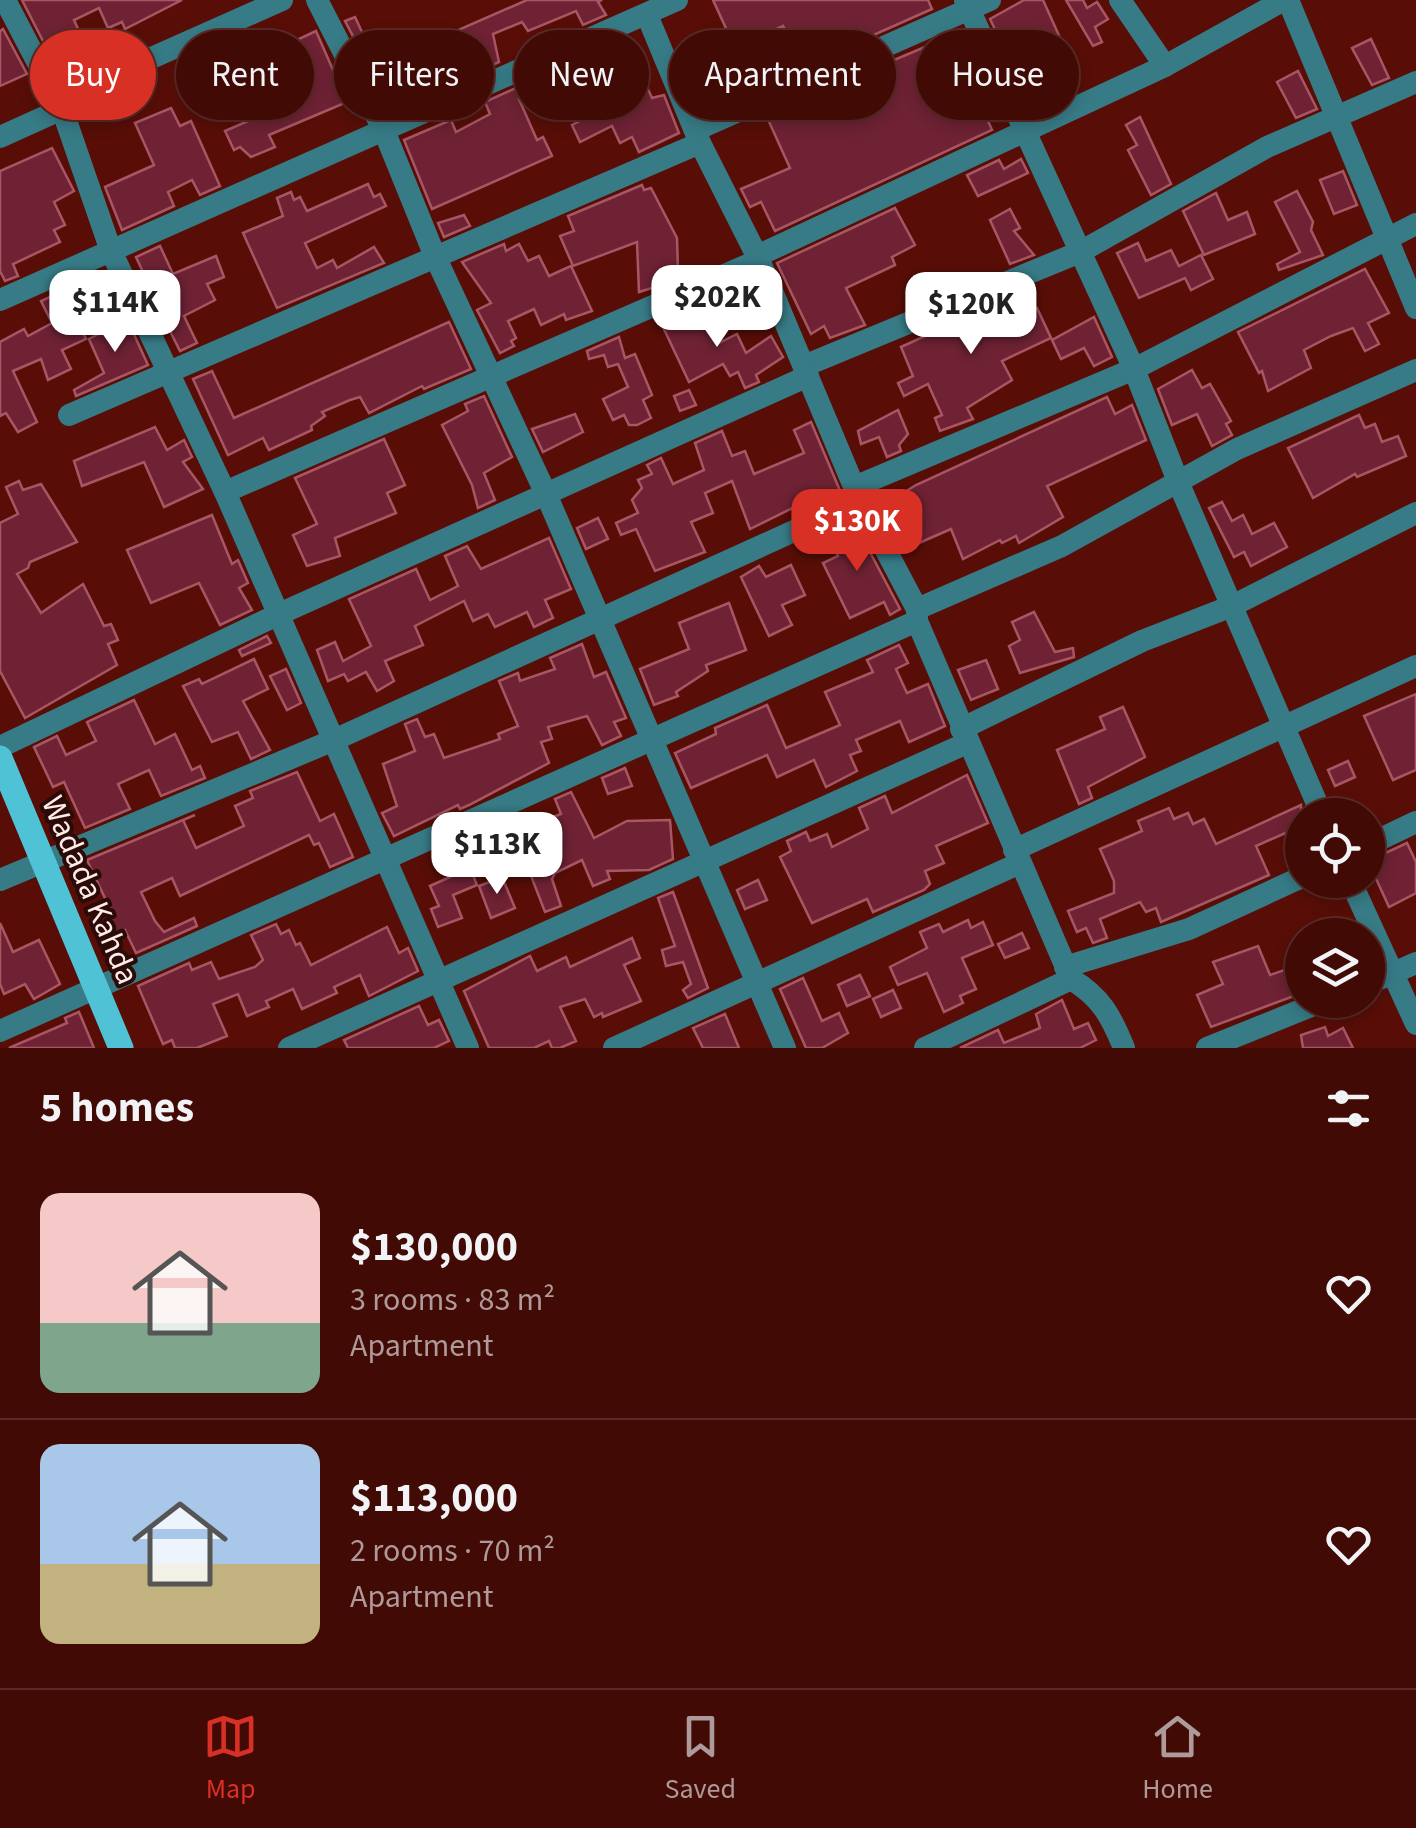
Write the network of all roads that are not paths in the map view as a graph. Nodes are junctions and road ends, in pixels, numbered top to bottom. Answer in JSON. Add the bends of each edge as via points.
{"nodes":[{"id":1,"x":5,"y":0,"type":"edge"},
{"id":2,"x":282,"y":0,"type":"edge"},
{"id":3,"x":316,"y":0,"type":"edge"},
{"id":4,"x":677,"y":0,"type":"edge"},
{"id":5,"x":1120,"y":0,"type":"edge"},
{"id":6,"x":1286,"y":0,"type":"edge"},
{"id":7,"x":975,"y":4,"type":"edge"},
{"id":8,"x":638,"y":11,"type":"edge"},
{"id":9,"x":30,"y":47,"type":"edge"},
{"id":10,"x":156,"y":56,"type":"edge"},
{"id":11,"x":1165,"y":66,"type":"junction"},
{"id":12,"x":1416,"y":82,"type":"edge"},
{"id":13,"x":1336,"y":119,"type":"junction"},
{"id":14,"x":36,"y":120,"type":"edge"},
{"id":15,"x":66,"y":120,"type":"edge"},
{"id":16,"x":1025,"y":128,"type":"junction"},
{"id":17,"x":385,"y":133,"type":"junction"},
{"id":18,"x":699,"y":136,"type":"junction"},
{"id":19,"x":0,"y":137,"type":"edge"},
{"id":20,"x":1416,"y":224,"type":"edge"},
{"id":21,"x":1384,"y":238,"type":"junction"},
{"id":22,"x":112,"y":251,"type":"junction"},
{"id":23,"x":1080,"y":252,"type":"junction"},
{"id":24,"x":434,"y":254,"type":"junction"},
{"id":25,"x":758,"y":258,"type":"junction"},
{"id":26,"x":0,"y":300,"type":"edge"},
{"id":27,"x":1416,"y":308,"type":"edge"},
{"id":28,"x":1134,"y":370,"type":"junction"},
{"id":29,"x":1416,"y":370,"type":"edge"},
{"id":30,"x":806,"y":371,"type":"junction"},
{"id":31,"x":169,"y":374,"type":"junction"},
{"id":32,"x":490,"y":374,"type":"junction"},
{"id":33,"x":68,"y":415,"type":"dead end"},
{"id":34,"x":1179,"y":484,"type":"junction"},
{"id":35,"x":225,"y":492,"type":"junction"},
{"id":36,"x":546,"y":494,"type":"junction"},
{"id":37,"x":859,"y":494,"type":"junction"},
{"id":38,"x":1416,"y":513,"type":"edge"},
{"id":39,"x":1232,"y":606,"type":"junction"},
{"id":40,"x":277,"y":614,"type":"junction"},
{"id":41,"x":917,"y":615,"type":"junction"},
{"id":42,"x":602,"y":620,"type":"junction"},
{"id":43,"x":1416,"y":666,"type":"edge"},
{"id":44,"x":1284,"y":727,"type":"junction"},
{"id":45,"x":964,"y":736,"type":"junction"},
{"id":46,"x":334,"y":740,"type":"junction"},
{"id":47,"x":653,"y":742,"type":"junction"},
{"id":48,"x":0,"y":747,"type":"edge"},
{"id":49,"x":0,"y":758,"type":"edge"},
{"id":50,"x":1315,"y":798,"type":"edge"},
{"id":51,"x":1416,"y":822,"type":"edge"},
{"id":52,"x":1385,"y":837,"type":"edge"},
{"id":53,"x":1017,"y":857,"type":"junction"},
{"id":54,"x":43,"y":860,"type":"junction"},
{"id":55,"x":388,"y":860,"type":"junction"},
{"id":56,"x":708,"y":864,"type":"junction"},
{"id":57,"x":0,"y":880,"type":"edge"},
{"id":58,"x":1285,"y":885,"type":"edge"},
{"id":59,"x":1358,"y":898,"type":"edge"},
{"id":60,"x":1416,"y":963,"type":"edge"},
{"id":61,"x":1068,"y":973,"type":"junction"},
{"id":62,"x":1391,"y":974,"type":"junction"},
{"id":63,"x":1385,"y":977,"type":"edge"},
{"id":64,"x":440,"y":982,"type":"junction"},
{"id":65,"x":759,"y":984,"type":"junction"},
{"id":66,"x":96,"y":988,"type":"junction"},
{"id":67,"x":1285,"y":1017,"type":"edge"},
{"id":68,"x":1416,"y":1024,"type":"edge"},
{"id":69,"x":0,"y":1031,"type":"edge"},
{"id":70,"x":121,"y":1048,"type":"edge"},
{"id":71,"x":289,"y":1048,"type":"edge"},
{"id":72,"x":468,"y":1048,"type":"edge"},
{"id":73,"x":614,"y":1048,"type":"edge"},
{"id":74,"x":786,"y":1048,"type":"edge"},
{"id":75,"x":926,"y":1048,"type":"edge"},
{"id":76,"x":1124,"y":1048,"type":"edge"},
{"id":77,"x":1207,"y":1048,"type":"edge"}],
"edges":[{"from":1,"to":9,"type":"street"},
{"from":2,"to":10,"type":"street"},
{"from":3,"to":17,"type":"street"},
{"from":4,"to":8,"type":"street"},
{"from":5,"to":11,"type":"street"},
{"from":6,"to":11,"type":"street"},
{"from":6,"to":13,"type":"street"},
{"from":7,"to":16,"type":"street"},
{"from":7,"to":18,"type":"street"},
{"from":8,"to":17,"type":"street"},
{"from":8,"to":18,"type":"street"},
{"from":11,"to":16,"type":"street"},
{"from":12,"to":13,"type":"street"},
{"from":13,"to":21,"type":"street"},
{"from":13,"to":23,"type":"street","via":[[1267,147]]},
{"from":14,"to":19,"type":"street"},
{"from":15,"to":22,"type":"street"},
{"from":16,"to":23,"type":"street"},
{"from":16,"to":25,"type":"street"},
{"from":17,"to":22,"type":"street"},
{"from":17,"to":24,"type":"street"},
{"from":18,"to":24,"type":"street"},
{"from":18,"to":25,"type":"street"},
{"from":20,"to":21,"type":"street"},
{"from":21,"to":27,"type":"street"},
{"from":21,"to":28,"type":"street"},
{"from":22,"to":26,"type":"street"},
{"from":22,"to":31,"type":"street"},
{"from":23,"to":28,"type":"street"},
{"from":23,"to":30,"type":"street"},
{"from":24,"to":31,"type":"street"},
{"from":24,"to":32,"type":"street"},
{"from":25,"to":30,"type":"street"},
{"from":25,"to":32,"type":"street"},
{"from":28,"to":34,"type":"street"},
{"from":28,"to":37,"type":"street"},
{"from":29,"to":34,"type":"street","via":[[1237,449]]},
{"from":30,"to":36,"type":"street"},
{"from":30,"to":37,"type":"street"},
{"from":31,"to":33,"type":"street"},
{"from":31,"to":35,"type":"street"},
{"from":32,"to":35,"type":"street"},
{"from":32,"to":36,"type":"street"},
{"from":34,"to":39,"type":"street"},
{"from":34,"to":41,"type":"street"},
{"from":35,"to":40,"type":"street"},
{"from":36,"to":40,"type":"street"},
{"from":36,"to":42,"type":"street"},
{"from":37,"to":41,"type":"street"},
{"from":37,"to":42,"type":"street"},
{"from":38,"to":39,"type":"street"},
{"from":39,"to":44,"type":"street"},
{"from":39,"to":45,"type":"street","via":[[1142,641]]},
{"from":40,"to":46,"type":"street"},
{"from":40,"to":48,"type":"street"},
{"from":41,"to":45,"type":"street"},
{"from":41,"to":47,"type":"street"},
{"from":42,"to":46,"type":"street"},
{"from":42,"to":47,"type":"street"},
{"from":43,"to":44,"type":"street"},
{"from":44,"to":50,"type":"street"},
{"from":44,"to":53,"type":"street"},
{"from":45,"to":53,"type":"street"},
{"from":45,"to":56,"type":"street"},
{"from":46,"to":54,"type":"street"},
{"from":46,"to":55,"type":"street"},
{"from":47,"to":55,"type":"street"},
{"from":47,"to":56,"type":"street"},
{"from":49,"to":54,"type":"main road","name":"Wadada Kahda"},
{"from":51,"to":52,"type":"street"},
{"from":53,"to":61,"type":"street"},
{"from":53,"to":65,"type":"street"},
{"from":54,"to":57,"type":"street"},
{"from":54,"to":66,"type":"main road","name":"Wadada Kahda"},
{"from":55,"to":64,"type":"street"},
{"from":55,"to":66,"type":"street"},
{"from":56,"to":64,"type":"street"},
{"from":56,"to":65,"type":"street"},
{"from":58,"to":61,"type":"street"},
{"from":59,"to":62,"type":"street"},
{"from":60,"to":62,"type":"street"},
{"from":61,"to":75,"type":"street"},
{"from":61,"to":76,"type":"street","via":[[1108,1010]]},
{"from":62,"to":63,"type":"street"},
{"from":62,"to":68,"type":"street"},
{"from":64,"to":71,"type":"street"},
{"from":64,"to":72,"type":"street"},
{"from":65,"to":73,"type":"street"},
{"from":65,"to":74,"type":"street"},
{"from":66,"to":69,"type":"street"},
{"from":66,"to":70,"type":"main road","name":"Wadada Kahda"},
{"from":67,"to":77,"type":"street"}]}
